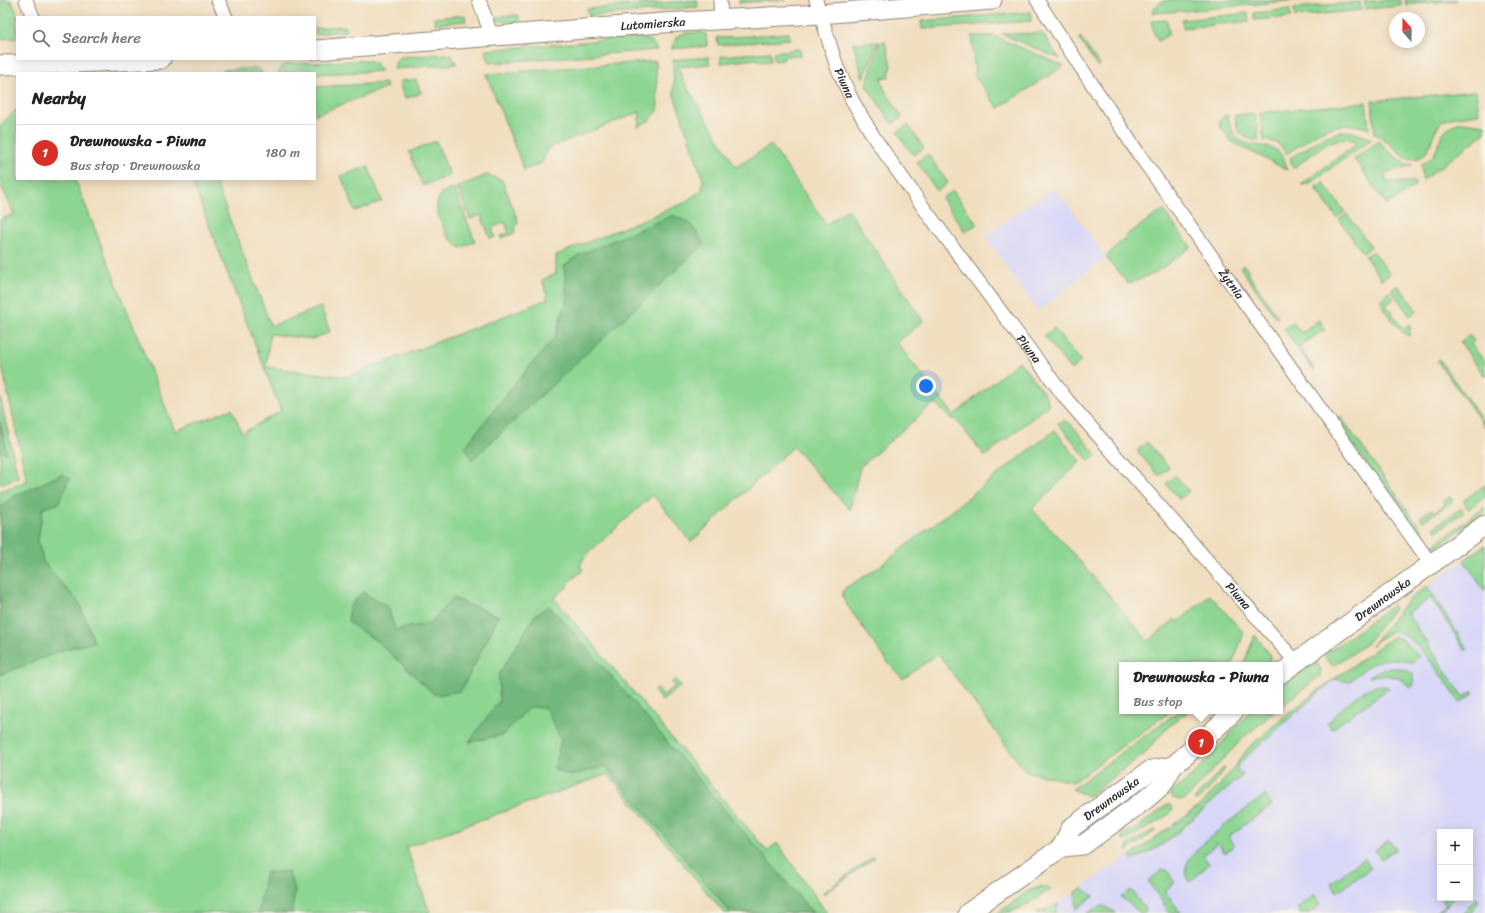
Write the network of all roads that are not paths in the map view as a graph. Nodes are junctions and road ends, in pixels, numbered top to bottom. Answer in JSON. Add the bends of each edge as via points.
{"nodes":[{"id":1,"x":26,"y":0,"type":"edge"},
{"id":2,"x":218,"y":0,"type":"edge"},
{"id":3,"x":479,"y":0,"type":"edge"},
{"id":4,"x":720,"y":0,"type":"edge"},
{"id":5,"x":992,"y":0,"type":"edge"},
{"id":6,"x":1037,"y":0,"type":"edge"},
{"id":7,"x":818,"y":7,"type":"edge"},
{"id":8,"x":34,"y":16,"type":"edge"},
{"id":9,"x":226,"y":16,"type":"edge"},
{"id":10,"x":721,"y":20,"type":"junction"},
{"id":11,"x":492,"y":37,"type":"junction"},
{"id":12,"x":316,"y":50,"type":"edge"},
{"id":13,"x":125,"y":60,"type":"edge"},
{"id":14,"x":53,"y":62,"type":"edge"},
{"id":15,"x":0,"y":65,"type":"edge"},
{"id":16,"x":1485,"y":525,"type":"edge"},
{"id":17,"x":1431,"y":564,"type":"junction"},
{"id":18,"x":1296,"y":662,"type":"junction"},
{"id":19,"x":1283,"y":672,"type":"edge"},
{"id":20,"x":1231,"y":714,"type":"edge"},
{"id":21,"x":968,"y":913,"type":"edge"}],
"edges":[{"from":1,"to":8,"type":"street"},
{"from":2,"to":9,"type":"street"},
{"from":3,"to":11,"type":"street"},
{"from":4,"to":10,"type":"street"},
{"from":5,"to":7,"type":"main road","name":"Lutomierska"},
{"from":6,"to":17,"type":"street","name":"Żytnia","via":[[1134,147]]},
{"from":7,"to":10,"type":"main road","name":"Lutomierska"},
{"from":7,"to":18,"type":"street","name":"Piwna","via":[[837,67],[852,100],[875,139],[927,213],[1068,400]]},
{"from":10,"to":11,"type":"main road","name":"Lutomierska"},
{"from":11,"to":12,"type":"main road","name":"Lutomierska"},
{"from":13,"to":14,"type":"main road"},
{"from":14,"to":15,"type":"main road"},
{"from":16,"to":17,"type":"main road","name":"Drewnowska"},
{"from":17,"to":18,"type":"main road","name":"Drewnowska"},
{"from":18,"to":19,"type":"main road","name":"Drewnowska"},
{"from":20,"to":21,"type":"main road","name":"Drewnowska","via":[[1173,766],[1162,785],[1146,800],[1083,845],[1062,847]]}]}
